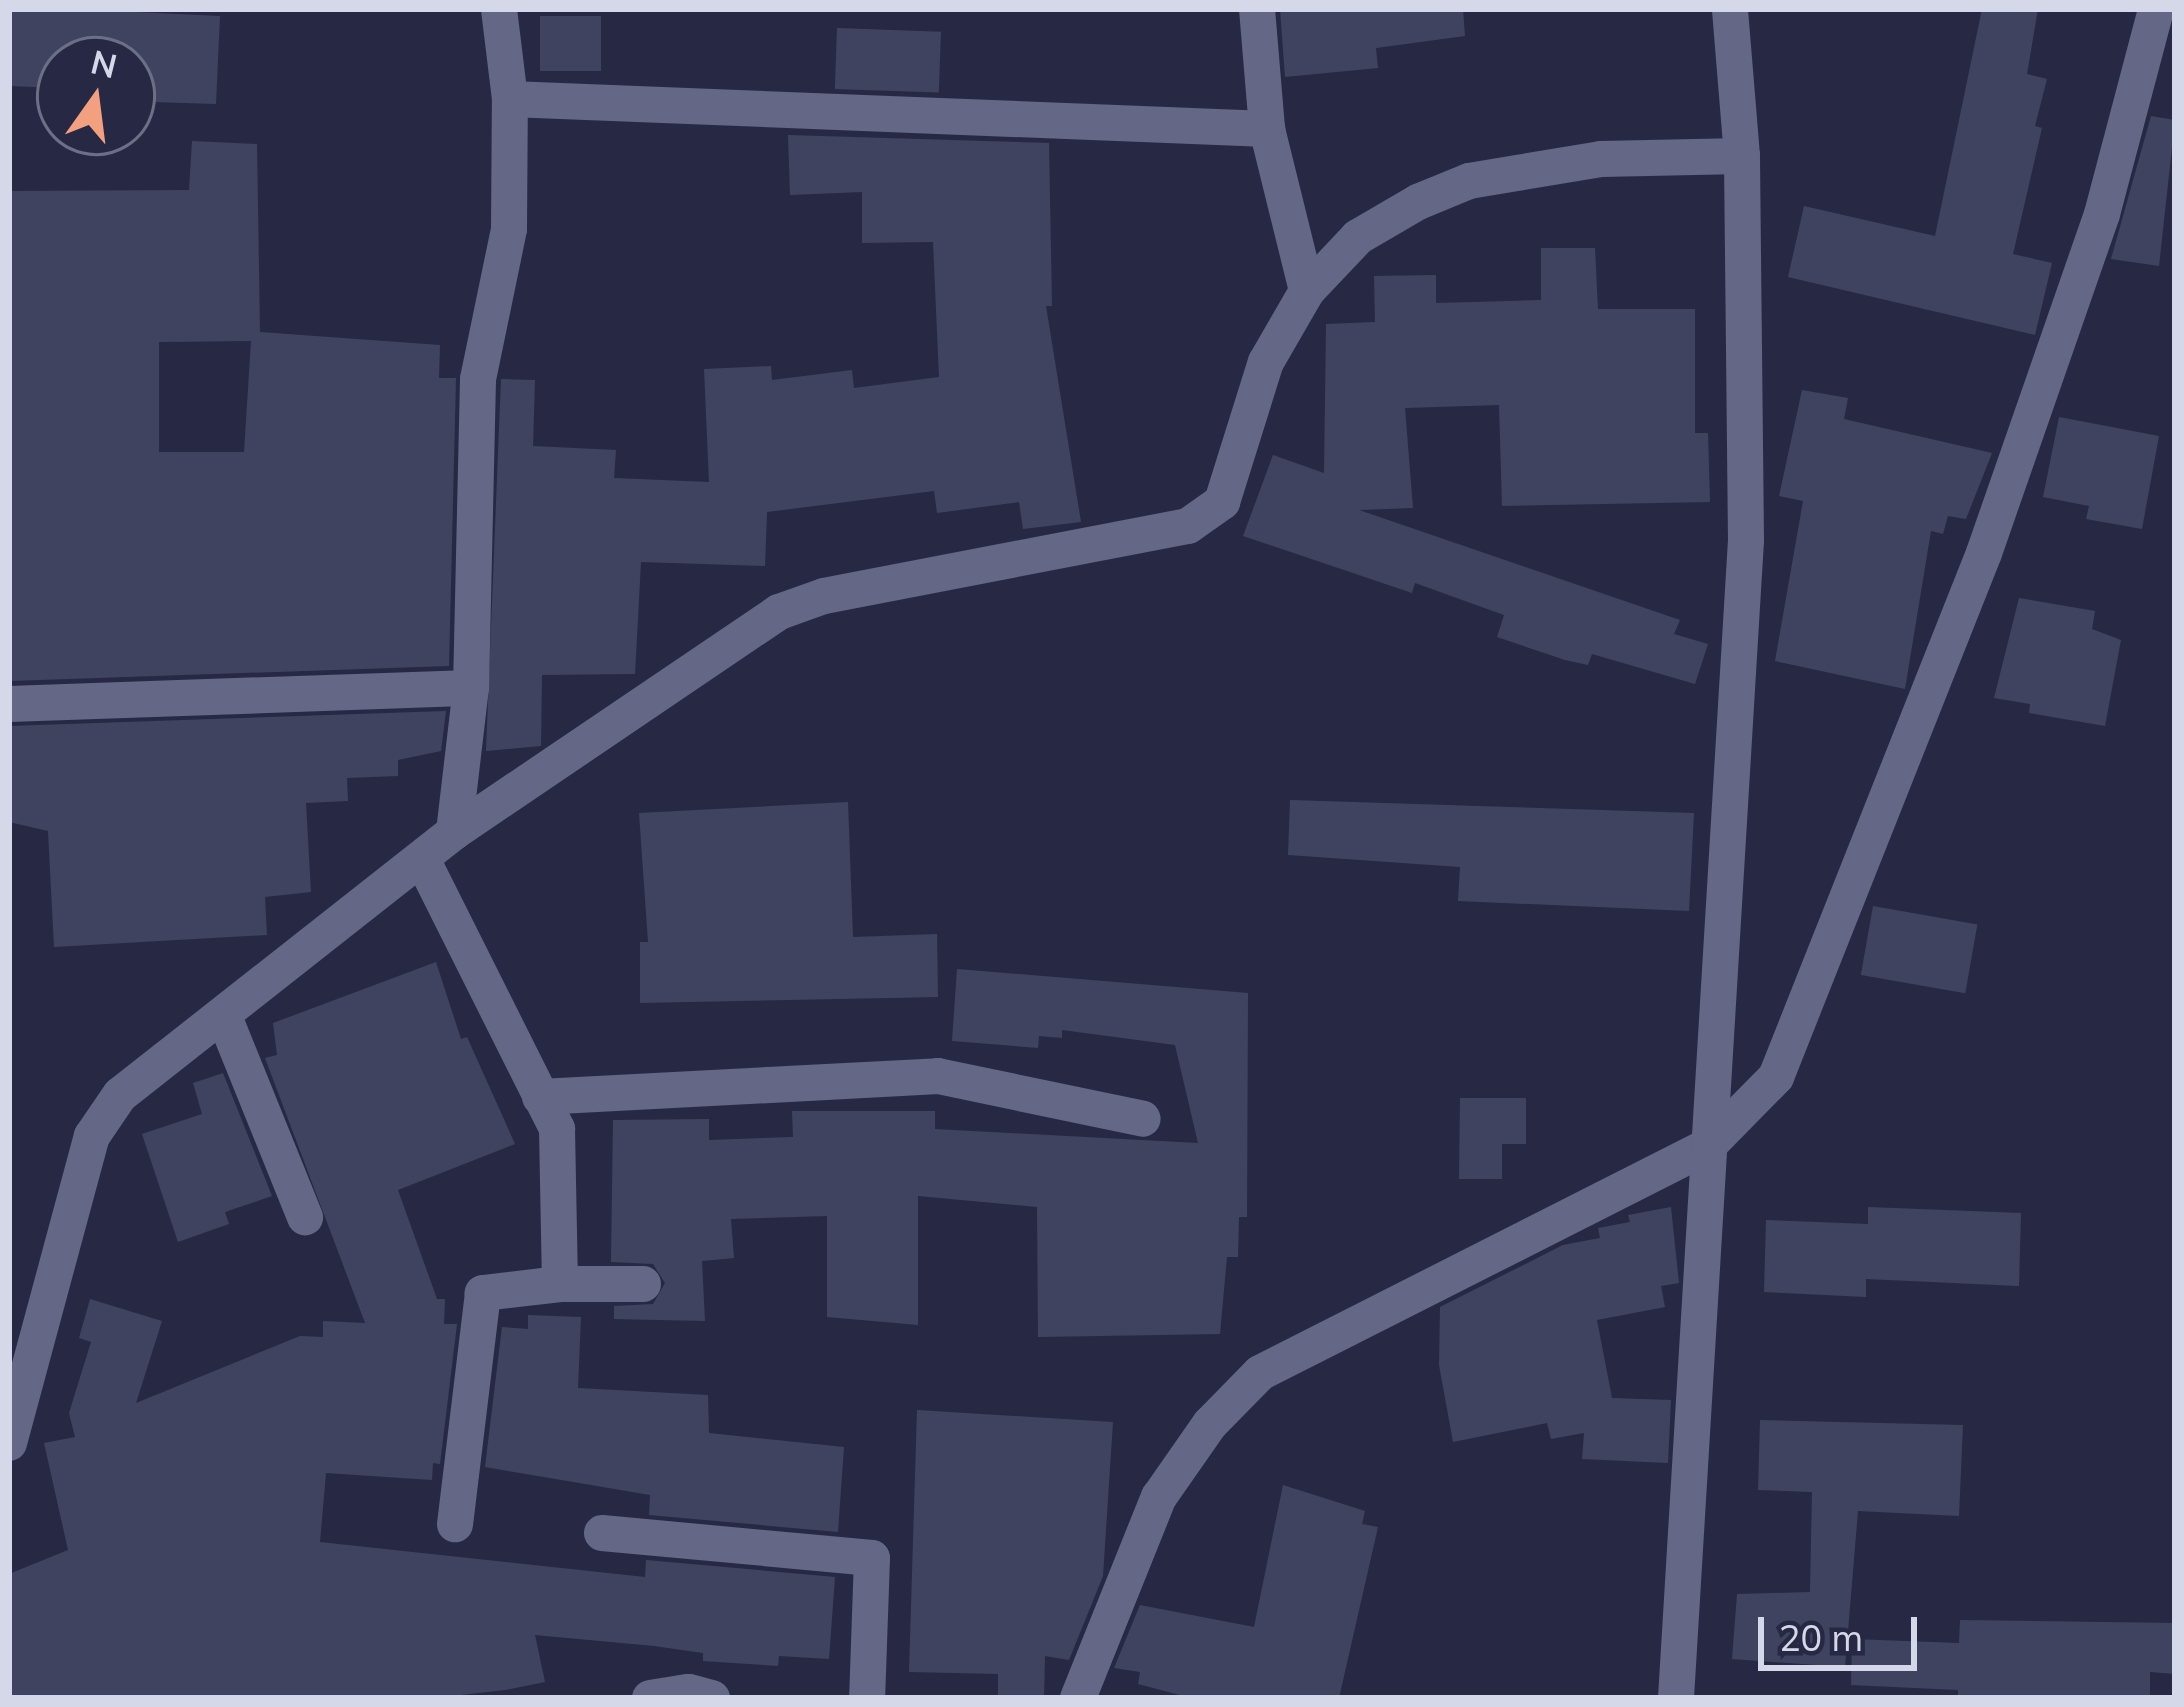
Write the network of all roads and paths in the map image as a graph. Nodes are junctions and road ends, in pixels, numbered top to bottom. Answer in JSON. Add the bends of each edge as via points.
{"nodes":[{"id":1,"x":499,"y":9,"type":"edge"},
{"id":2,"x":1257,"y":9,"type":"edge"},
{"id":3,"x":1730,"y":9,"type":"edge"},
{"id":4,"x":2156,"y":9,"type":"edge"},
{"id":5,"x":510,"y":99,"type":"junction"},
{"id":6,"x":1267,"y":129,"type":"junction"},
{"id":7,"x":1742,"y":156,"type":"junction"},
{"id":8,"x":1307,"y":291,"type":"junction"},
{"id":9,"x":471,"y":688,"type":"junction"},
{"id":10,"x":9,"y":704,"type":"edge"},
{"id":11,"x":454,"y":832,"type":"junction"},
{"id":12,"x":422,"y":859,"type":"junction"},
{"id":13,"x":225,"y":1019,"type":"junction"},
{"id":14,"x":541,"y":1097,"type":"junction"},
{"id":15,"x":1143,"y":1119,"type":"dead end"},
{"id":16,"x":1708,"y":1146,"type":"junction"},
{"id":17,"x":304,"y":1217,"type":"dead end"},
{"id":18,"x":560,"y":1284,"type":"junction"},
{"id":19,"x":643,"y":1284,"type":"dead end"},
{"id":20,"x":9,"y":1442,"type":"edge"},
{"id":21,"x":454,"y":1524,"type":"dead end"},
{"id":22,"x":602,"y":1533,"type":"dead end"},
{"id":23,"x":650,"y":1698,"type":"edge"},
{"id":24,"x":712,"y":1698,"type":"edge"},
{"id":25,"x":867,"y":1698,"type":"edge"},
{"id":26,"x":1078,"y":1698,"type":"edge"},
{"id":27,"x":1676,"y":1698,"type":"edge"}],
"edges":[{"from":1,"to":5,"type":"street"},
{"from":2,"to":6,"type":"street"},
{"from":3,"to":7,"type":"street"},
{"from":4,"to":16,"type":"street","via":[[2102,214],[1984,554],[1776,1077]]},
{"from":5,"to":6,"type":"street"},
{"from":5,"to":9,"type":"street","via":[[508,229],[478,379]]},
{"from":6,"to":8,"type":"street"},
{"from":7,"to":8,"type":"street","via":[[1600,160],[1469,181],[1358,237]]},
{"from":7,"to":16,"type":"street","via":[[1746,541]]},
{"from":8,"to":11,"type":"street","via":[[1266,362],[1222,502],[1188,526],[824,596],[779,612]]},
{"from":9,"to":10,"type":"street"},
{"from":9,"to":11,"type":"street"},
{"from":11,"to":12,"type":"street"},
{"from":12,"to":13,"type":"street"},
{"from":12,"to":14,"type":"street"},
{"from":13,"to":17,"type":"street"},
{"from":13,"to":20,"type":"street","via":[[120,1095],[92,1136]]},
{"from":14,"to":15,"type":"street","via":[[938,1076]]},
{"from":14,"to":18,"type":"street","via":[[556,1130]]},
{"from":16,"to":26,"type":"street","via":[[1260,1373],[1210,1424],[1159,1497]]},
{"from":16,"to":27,"type":"street"},
{"from":18,"to":19,"type":"street"},
{"from":18,"to":21,"type":"street","via":[[482,1293]]},
{"from":22,"to":25,"type":"street","via":[[872,1558]]},
{"from":23,"to":24,"type":"street"}]}
